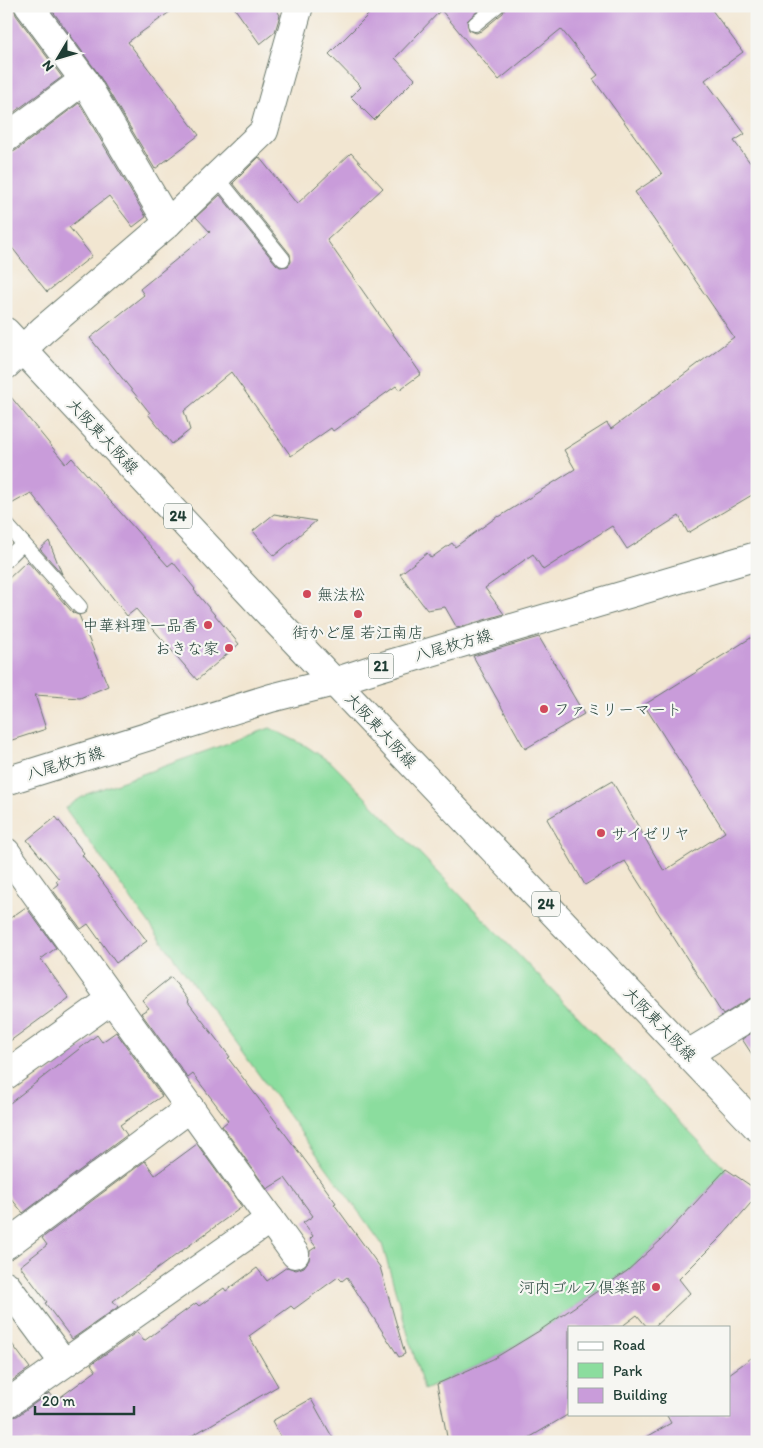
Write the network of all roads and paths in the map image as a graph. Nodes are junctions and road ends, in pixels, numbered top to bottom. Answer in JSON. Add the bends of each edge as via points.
{"nodes":[{"id":1,"x":29,"y":6,"type":"edge"},
{"id":2,"x":299,"y":6,"type":"edge"},
{"id":3,"x":497,"y":6,"type":"edge"},
{"id":4,"x":475,"y":24,"type":"dead end"},
{"id":5,"x":84,"y":80,"type":"junction"},
{"id":6,"x":6,"y":138,"type":"edge"},
{"id":7,"x":216,"y":176,"type":"junction"},
{"id":8,"x":168,"y":222,"type":"junction"},
{"id":9,"x":283,"y":259,"type":"dead end"},
{"id":10,"x":12,"y":349,"type":"edge"},
{"id":11,"x":6,"y":524,"type":"edge"},
{"id":12,"x":24,"y":543,"type":"junction"},
{"id":13,"x":757,"y":556,"type":"edge"},
{"id":14,"x":6,"y":560,"type":"edge"},
{"id":15,"x":80,"y":607,"type":"dead end"},
{"id":16,"x":334,"y":682,"type":"junction"},
{"id":17,"x":6,"y":781,"type":"edge"},
{"id":18,"x":6,"y":852,"type":"edge"},
{"id":19,"x":15,"y":883,"type":"edge"},
{"id":20,"x":112,"y":999,"type":"junction"},
{"id":21,"x":757,"y":1012,"type":"edge"},
{"id":22,"x":688,"y":1054,"type":"junction"},
{"id":23,"x":6,"y":1076,"type":"edge"},
{"id":24,"x":190,"y":1108,"type":"junction"},
{"id":25,"x":757,"y":1127,"type":"edge"},
{"id":26,"x":270,"y":1219,"type":"junction"},
{"id":27,"x":6,"y":1245,"type":"edge"},
{"id":28,"x":295,"y":1254,"type":"dead end"},
{"id":29,"x":6,"y":1285,"type":"edge"},
{"id":30,"x":64,"y":1363,"type":"junction"},
{"id":31,"x":8,"y":1403,"type":"dead end"}],
"edges":[{"from":1,"to":5,"type":"street"},
{"from":2,"to":7,"type":"street","via":[[264,131]]},
{"from":3,"to":4,"type":"lane"},
{"from":5,"to":6,"type":"street"},
{"from":5,"to":8,"type":"street"},
{"from":7,"to":8,"type":"street"},
{"from":7,"to":9,"type":"lane"},
{"from":8,"to":10,"type":"street"},
{"from":10,"to":16,"type":"street","name":"大阪東大阪線","number":"24"},
{"from":11,"to":12,"type":"lane"},
{"from":12,"to":14,"type":"lane"},
{"from":12,"to":15,"type":"lane"},
{"from":13,"to":16,"type":"street","name":"八尾枚方線","number":"21"},
{"from":16,"to":17,"type":"street","name":"八尾枚方線","number":"21","via":[[271,698]]},
{"from":16,"to":22,"type":"street","name":"大阪東大阪線","number":"24"},
{"from":18,"to":19,"type":"street"},
{"from":19,"to":20,"type":"street"},
{"from":20,"to":23,"type":"street"},
{"from":20,"to":24,"type":"street"},
{"from":21,"to":22,"type":"street"},
{"from":22,"to":25,"type":"street","name":"大阪東大阪線","number":"24"},
{"from":24,"to":26,"type":"street"},
{"from":24,"to":27,"type":"street"},
{"from":26,"to":28,"type":"street"},
{"from":26,"to":30,"type":"street"},
{"from":29,"to":30,"type":"street"},
{"from":30,"to":31,"type":"street"}]}
